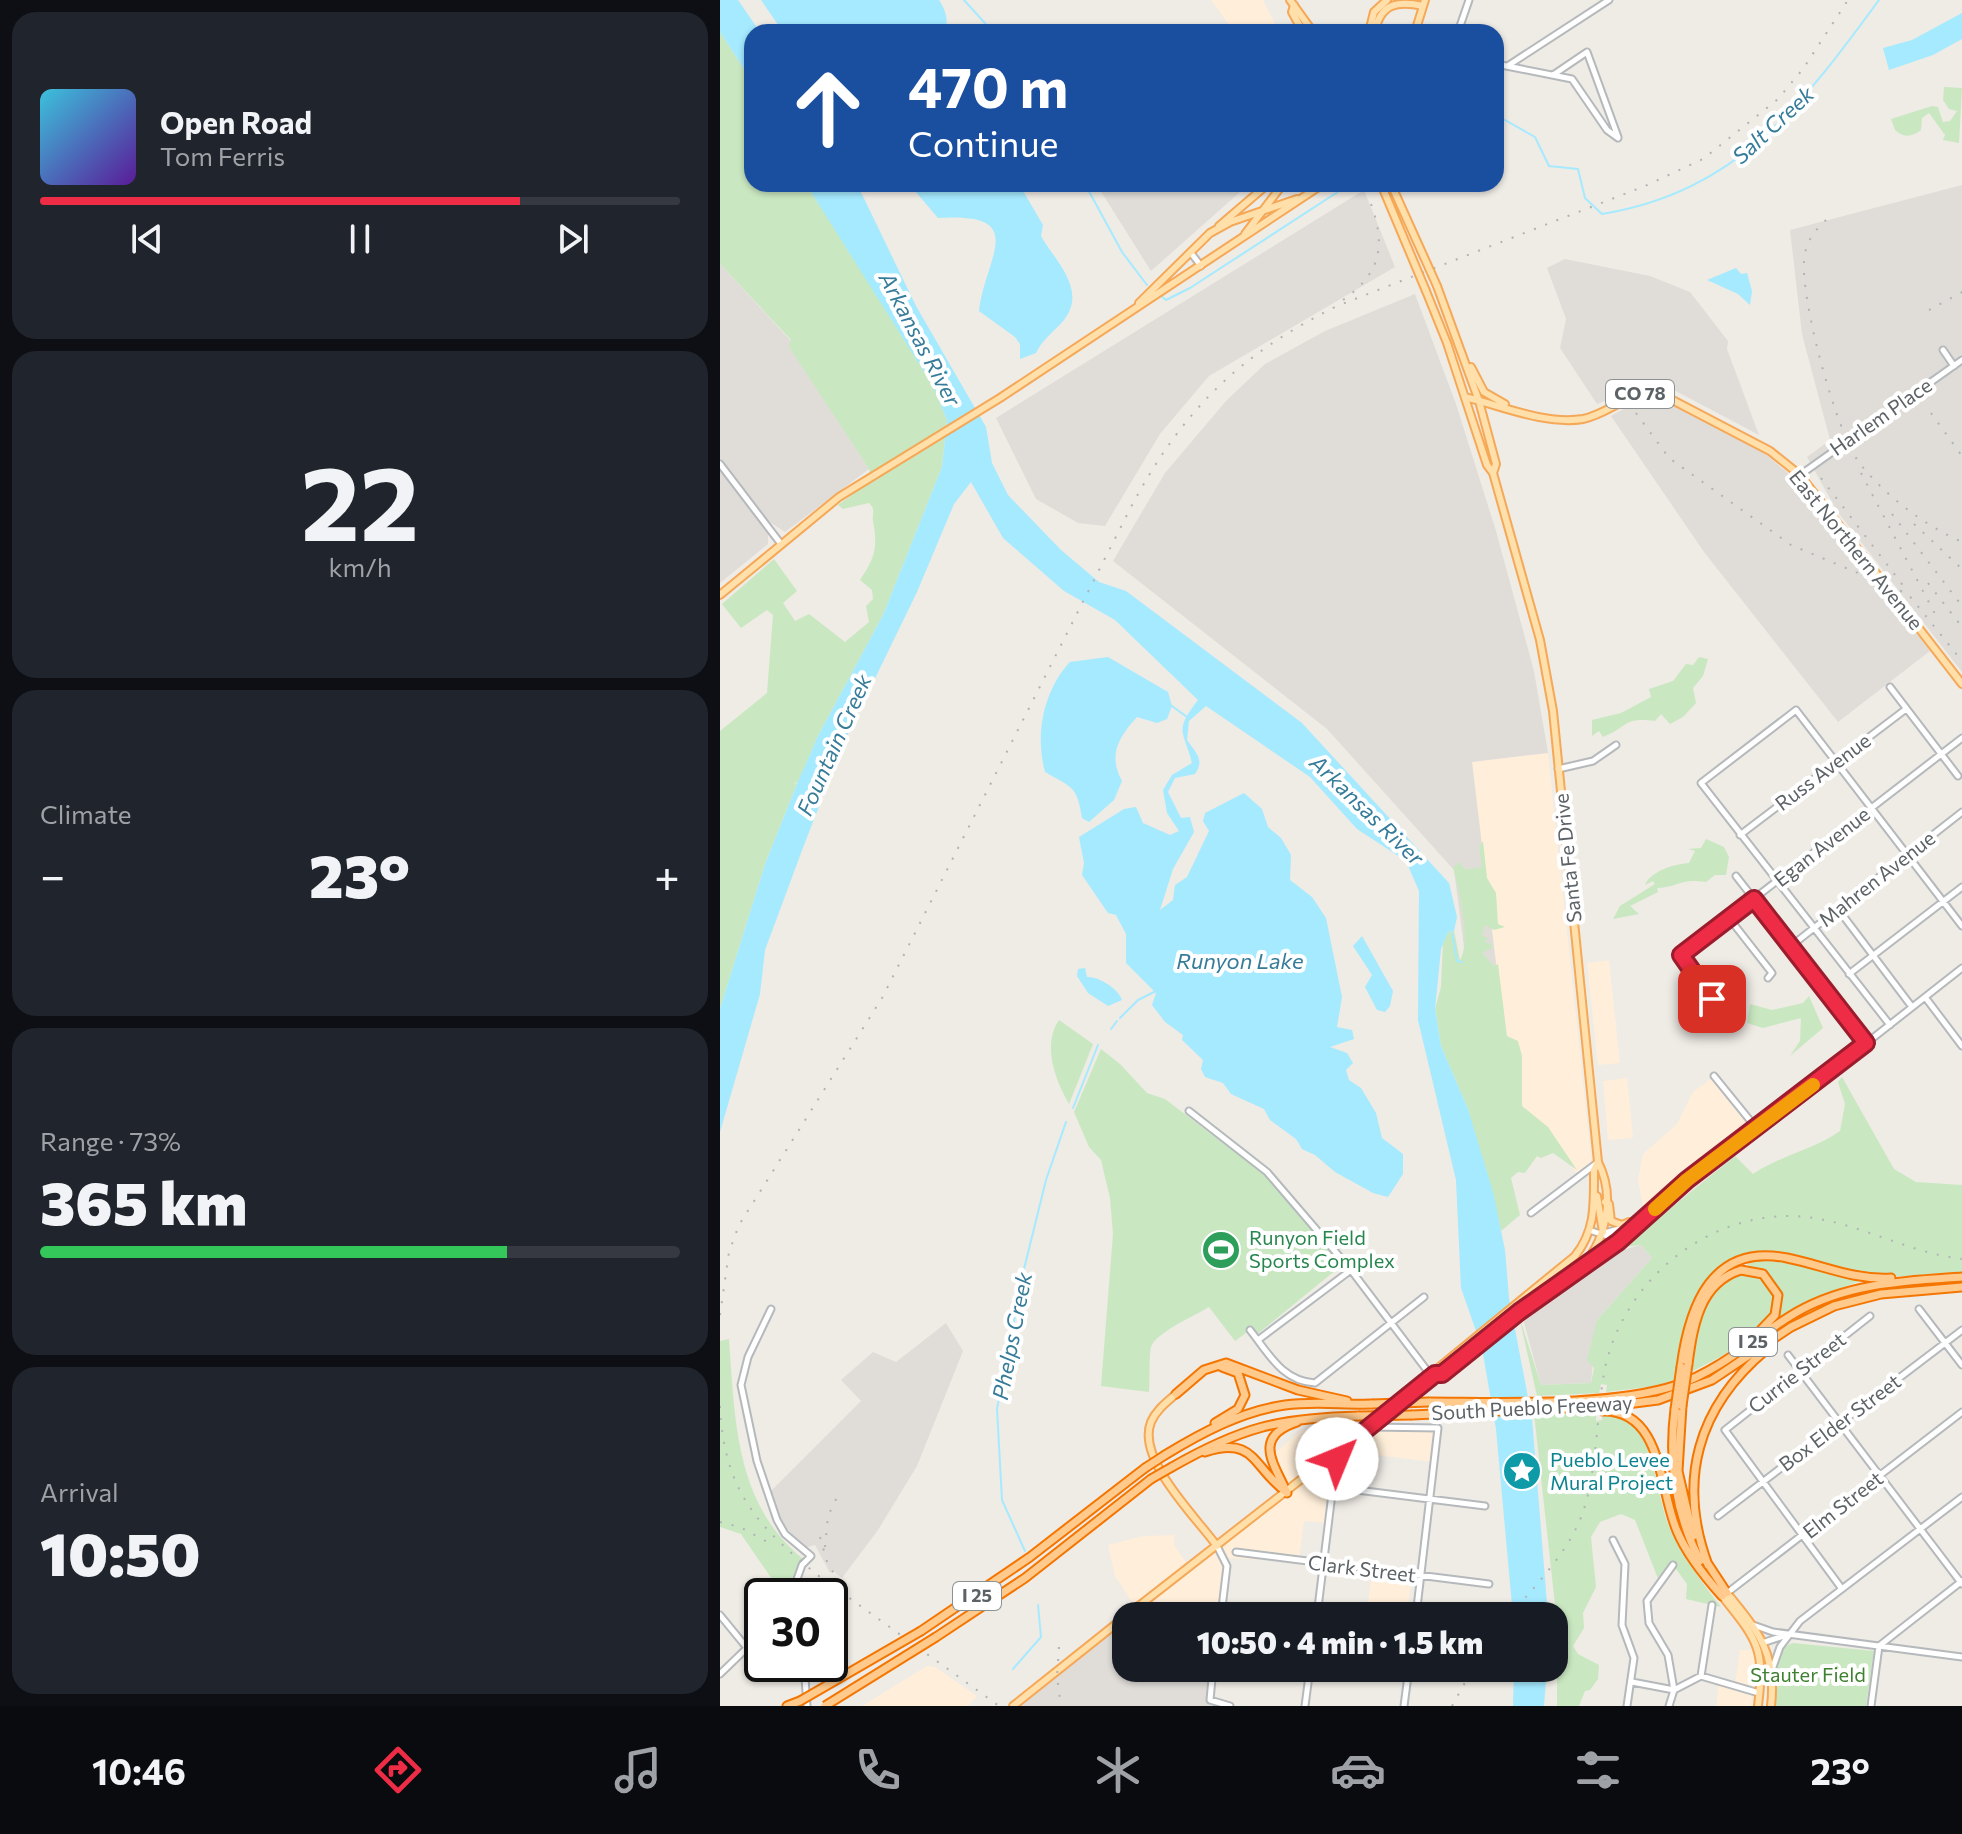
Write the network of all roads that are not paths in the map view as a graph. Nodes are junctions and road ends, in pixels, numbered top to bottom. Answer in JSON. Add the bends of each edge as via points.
{"nodes":[{"id":1,"x":1387,"y":0,"type":"edge"},
{"id":2,"x":1469,"y":0,"type":"edge"},
{"id":3,"x":1609,"y":0,"type":"edge"},
{"id":4,"x":1292,"y":3,"type":"edge"},
{"id":5,"x":1424,"y":3,"type":"edge"},
{"id":6,"x":1299,"y":24,"type":"edge"},
{"id":7,"x":1307,"y":24,"type":"edge"},
{"id":8,"x":1373,"y":24,"type":"edge"},
{"id":9,"x":1376,"y":24,"type":"edge"},
{"id":10,"x":1417,"y":24,"type":"edge"},
{"id":11,"x":1461,"y":24,"type":"edge"},
{"id":12,"x":1504,"y":65,"type":"edge"},
{"id":13,"x":1509,"y":66,"type":"junction"},
{"id":14,"x":1553,"y":75,"type":"junction"},
{"id":15,"x":1259,"y":192,"type":"edge"},
{"id":16,"x":1276,"y":192,"type":"edge"},
{"id":17,"x":1282,"y":192,"type":"edge"},
{"id":18,"x":1312,"y":192,"type":"edge"},
{"id":19,"x":1384,"y":192,"type":"edge"},
{"id":20,"x":1395,"y":192,"type":"edge"},
{"id":21,"x":1306,"y":196,"type":"junction"},
{"id":22,"x":1294,"y":200,"type":"junction"},
{"id":23,"x":1261,"y":211,"type":"junction"},
{"id":24,"x":1210,"y":233,"type":"junction"},
{"id":25,"x":1243,"y":237,"type":"junction"},
{"id":26,"x":1191,"y":253,"type":"junction"},
{"id":27,"x":1201,"y":266,"type":"junction"},
{"id":28,"x":1125,"y":316,"type":"junction"},
{"id":29,"x":1456,"y":336,"type":"junction"},
{"id":30,"x":1943,"y":350,"type":"dead end"},
{"id":31,"x":1962,"y":360,"type":"edge"},
{"id":32,"x":1954,"y":366,"type":"junction"},
{"id":33,"x":1465,"y":397,"type":"junction"},
{"id":34,"x":1479,"y":401,"type":"junction"},
{"id":35,"x":1499,"y":406,"type":"junction"},
{"id":36,"x":1527,"y":413,"type":"junction"},
{"id":37,"x":1484,"y":421,"type":"junction"},
{"id":38,"x":720,"y":464,"type":"edge"},
{"id":39,"x":1493,"y":473,"type":"junction"},
{"id":40,"x":1800,"y":475,"type":"junction"},
{"id":41,"x":781,"y":544,"type":"junction"},
{"id":42,"x":720,"y":595,"type":"edge"},
{"id":43,"x":1962,"y":684,"type":"edge"},
{"id":44,"x":1890,"y":687,"type":"dead end"},
{"id":45,"x":1906,"y":709,"type":"junction"},
{"id":46,"x":1962,"y":738,"type":"edge"},
{"id":47,"x":1616,"y":745,"type":"dead end"},
{"id":48,"x":1941,"y":754,"type":"junction"},
{"id":49,"x":1836,"y":762,"type":"junction"},
{"id":50,"x":1558,"y":769,"type":"junction"},
{"id":51,"x":1958,"y":776,"type":"dead end"},
{"id":52,"x":1872,"y":808,"type":"junction"},
{"id":53,"x":1962,"y":812,"type":"edge"},
{"id":54,"x":1740,"y":835,"type":"junction"},
{"id":55,"x":1908,"y":855,"type":"junction"},
{"id":56,"x":1736,"y":876,"type":"dead end"},
{"id":57,"x":1777,"y":881,"type":"junction"},
{"id":58,"x":1962,"y":887,"type":"edge"},
{"id":59,"x":1754,"y":899,"type":"junction"},
{"id":60,"x":1944,"y":902,"type":"junction"},
{"id":61,"x":1838,"y":909,"type":"junction"},
{"id":62,"x":1729,"y":918,"type":"junction"},
{"id":63,"x":1962,"y":926,"type":"edge"},
{"id":64,"x":1814,"y":929,"type":"junction"},
{"id":65,"x":1791,"y":946,"type":"junction"},
{"id":66,"x":1873,"y":956,"type":"junction"},
{"id":67,"x":1962,"y":968,"type":"edge"},
{"id":68,"x":1849,"y":974,"type":"junction"},
{"id":69,"x":1768,"y":978,"type":"dead end"},
{"id":70,"x":1925,"y":997,"type":"junction"},
{"id":71,"x":1714,"y":1002,"type":"dead end"},
{"id":72,"x":1912,"y":1007,"type":"junction"},
{"id":73,"x":1890,"y":1025,"type":"junction"},
{"id":74,"x":1866,"y":1043,"type":"junction"},
{"id":75,"x":1962,"y":1046,"type":"edge"},
{"id":76,"x":1714,"y":1076,"type":"dead end"},
{"id":77,"x":1189,"y":1111,"type":"dead end"},
{"id":78,"x":1757,"y":1129,"type":"junction"},
{"id":79,"x":1598,"y":1162,"type":"junction"},
{"id":80,"x":1594,"y":1180,"type":"junction"},
{"id":81,"x":1687,"y":1180,"type":"junction"},
{"id":82,"x":1604,"y":1202,"type":"junction"},
{"id":83,"x":1531,"y":1213,"type":"dead end"},
{"id":84,"x":1629,"y":1222,"type":"junction"},
{"id":85,"x":1637,"y":1224,"type":"junction"},
{"id":86,"x":1592,"y":1231,"type":"junction"},
{"id":87,"x":1604,"y":1233,"type":"junction"},
{"id":88,"x":1351,"y":1270,"type":"junction"},
{"id":89,"x":1578,"y":1270,"type":"junction"},
{"id":90,"x":1962,"y":1277,"type":"edge"},
{"id":91,"x":1929,"y":1279,"type":"junction"},
{"id":92,"x":1962,"y":1287,"type":"edge"},
{"id":93,"x":1424,"y":1297,"type":"dead end"},
{"id":94,"x":771,"y":1309,"type":"dead end"},
{"id":95,"x":1919,"y":1309,"type":"dead end"},
{"id":96,"x":1812,"y":1316,"type":"junction"},
{"id":97,"x":1870,"y":1316,"type":"dead end"},
{"id":98,"x":1391,"y":1323,"type":"junction"},
{"id":99,"x":1250,"y":1330,"type":"dead end"},
{"id":100,"x":1962,"y":1330,"type":"edge"},
{"id":101,"x":1258,"y":1340,"type":"junction"},
{"id":102,"x":1472,"y":1343,"type":"junction"},
{"id":103,"x":1945,"y":1343,"type":"junction"},
{"id":104,"x":1788,"y":1355,"type":"dead end"},
{"id":105,"x":1684,"y":1365,"type":"junction"},
{"id":106,"x":1962,"y":1365,"type":"edge"},
{"id":107,"x":1718,"y":1366,"type":"junction"},
{"id":108,"x":1800,"y":1370,"type":"junction"},
{"id":109,"x":1434,"y":1376,"type":"junction"},
{"id":110,"x":1176,"y":1394,"type":"junction"},
{"id":111,"x":1361,"y":1404,"type":"junction"},
{"id":112,"x":1542,"y":1404,"type":"junction"},
{"id":113,"x":1474,"y":1406,"type":"junction"},
{"id":114,"x":1562,"y":1407,"type":"junction"},
{"id":115,"x":1679,"y":1407,"type":"junction"},
{"id":116,"x":1962,"y":1412,"type":"edge"},
{"id":117,"x":1345,"y":1417,"type":"junction"},
{"id":118,"x":1840,"y":1424,"type":"junction"},
{"id":119,"x":1370,"y":1427,"type":"junction"},
{"id":120,"x":1177,"y":1447,"type":"junction"},
{"id":121,"x":1337,"y":1453,"type":"junction"},
{"id":122,"x":1187,"y":1458,"type":"junction"},
{"id":123,"x":1880,"y":1476,"type":"junction"},
{"id":124,"x":1761,"y":1483,"type":"junction"},
{"id":125,"x":1333,"y":1487,"type":"junction"},
{"id":126,"x":1287,"y":1493,"type":"junction"},
{"id":127,"x":1962,"y":1497,"type":"edge"},
{"id":128,"x":1430,"y":1500,"type":"junction"},
{"id":129,"x":1485,"y":1506,"type":"dead end"},
{"id":130,"x":1718,"y":1516,"type":"dead end"},
{"id":131,"x":1920,"y":1529,"type":"junction"},
{"id":132,"x":1802,"y":1536,"type":"junction"},
{"id":133,"x":1613,"y":1540,"type":"dead end"},
{"id":134,"x":1217,"y":1546,"type":"junction"},
{"id":135,"x":1236,"y":1552,"type":"dead end"},
{"id":136,"x":1323,"y":1564,"type":"junction"},
{"id":137,"x":1673,"y":1565,"type":"dead end"},
{"id":138,"x":1708,"y":1565,"type":"junction"},
{"id":139,"x":1420,"y":1576,"type":"junction"},
{"id":140,"x":797,"y":1578,"type":"edge"},
{"id":141,"x":1961,"y":1582,"type":"edge"},
{"id":142,"x":1489,"y":1584,"type":"dead end"},
{"id":143,"x":1716,"y":1589,"type":"junction"},
{"id":144,"x":1842,"y":1589,"type":"junction"},
{"id":145,"x":1725,"y":1594,"type":"junction"},
{"id":146,"x":1144,"y":1602,"type":"edge"},
{"id":147,"x":1223,"y":1602,"type":"edge"},
{"id":148,"x":1319,"y":1602,"type":"edge"},
{"id":149,"x":1417,"y":1602,"type":"edge"},
{"id":150,"x":1712,"y":1605,"type":"dead end"},
{"id":151,"x":720,"y":1615,"type":"edge"},
{"id":152,"x":1753,"y":1625,"type":"junction"},
{"id":153,"x":1112,"y":1627,"type":"edge"},
{"id":154,"x":1792,"y":1634,"type":"junction"},
{"id":155,"x":1760,"y":1643,"type":"junction"},
{"id":156,"x":1879,"y":1646,"type":"junction"},
{"id":157,"x":1962,"y":1657,"type":"edge"},
{"id":158,"x":1773,"y":1667,"type":"junction"},
{"id":159,"x":720,"y":1674,"type":"edge"},
{"id":160,"x":1701,"y":1676,"type":"junction"},
{"id":161,"x":802,"y":1682,"type":"edge"},
{"id":162,"x":1212,"y":1682,"type":"edge"},
{"id":163,"x":1308,"y":1682,"type":"edge"},
{"id":164,"x":1407,"y":1682,"type":"edge"},
{"id":165,"x":1632,"y":1682,"type":"junction"},
{"id":166,"x":1674,"y":1690,"type":"junction"},
{"id":167,"x":1759,"y":1693,"type":"junction"},
{"id":168,"x":800,"y":1704,"type":"edge"},
{"id":169,"x":787,"y":1706,"type":"edge"},
{"id":170,"x":825,"y":1706,"type":"edge"},
{"id":171,"x":1013,"y":1706,"type":"edge"},
{"id":172,"x":1230,"y":1706,"type":"edge"},
{"id":173,"x":1305,"y":1706,"type":"edge"},
{"id":174,"x":1404,"y":1706,"type":"edge"},
{"id":175,"x":1627,"y":1706,"type":"edge"},
{"id":176,"x":1669,"y":1706,"type":"edge"},
{"id":177,"x":1758,"y":1706,"type":"edge"},
{"id":178,"x":1771,"y":1706,"type":"edge"},
{"id":179,"x":1871,"y":1706,"type":"edge"}],
"edges":[{"from":1,"to":8,"type":"main road","via":[[1374,12]]},
{"from":2,"to":11,"type":"street"},
{"from":3,"to":13,"type":"street"},
{"from":4,"to":6,"type":"main road"},
{"from":4,"to":7,"type":"main road"},
{"from":5,"to":9,"type":"main road","via":[[1389,4]]},
{"from":5,"to":10,"type":"main road"},
{"from":12,"to":13,"type":"street"},
{"from":13,"to":14,"type":"street"},
{"from":14,"to":14,"type":"street","via":[[1587,52],[1618,138],[1572,79]]},
{"from":15,"to":24,"type":"main road"},
{"from":16,"to":23,"type":"main road"},
{"from":17,"to":22,"type":"main road"},
{"from":18,"to":21,"type":"main road"},
{"from":19,"to":33,"type":"main road","bridge":true},
{"from":20,"to":29,"type":"main road","bridge":true},
{"from":21,"to":22,"type":"main road"},
{"from":21,"to":25,"type":"main road"},
{"from":22,"to":23,"type":"main road"},
{"from":23,"to":24,"type":"main road"},
{"from":23,"to":25,"type":"main road"},
{"from":24,"to":26,"type":"main road"},
{"from":25,"to":27,"type":"main road"},
{"from":26,"to":27,"type":"street"},
{"from":26,"to":28,"type":"main road"},
{"from":27,"to":28,"type":"main road"},
{"from":28,"to":41,"type":"main road","via":[[839,497]]},
{"from":29,"to":34,"type":"main road"},
{"from":29,"to":36,"type":"main road","via":[[1484,392]]},
{"from":30,"to":32,"type":"street"},
{"from":31,"to":32,"type":"street","name":"Harlem Place"},
{"from":32,"to":40,"type":"street","name":"Harlem Place"},
{"from":33,"to":34,"type":"main road","name":"East Northern Avenue","number":"CO 78"},
{"from":33,"to":39,"type":"main road"},
{"from":34,"to":35,"type":"main road","name":"East Northern Avenue","number":"CO 78"},
{"from":34,"to":37,"type":"main road"},
{"from":35,"to":36,"type":"main road","name":"East Northern Avenue","number":"CO 78"},
{"from":35,"to":37,"type":"main road"},
{"from":36,"to":40,"type":"main road","name":"East Northern Avenue","number":"CO 78","via":[[1581,419],[1639,395],[1659,393],[1770,451]]},
{"from":37,"to":39,"type":"main road","via":[[1496,464]]},
{"from":38,"to":41,"type":"street"},
{"from":39,"to":50,"type":"main road","name":"Santa Fe Drive","via":[[1547,677]]},
{"from":40,"to":43,"type":"main road","name":"East Northern Avenue","number":"CO 78"},
{"from":41,"to":42,"type":"main road"},
{"from":44,"to":45,"type":"street"},
{"from":45,"to":48,"type":"street"},
{"from":45,"to":49,"type":"street","name":"Russ Avenue"},
{"from":46,"to":48,"type":"street","name":"Egan Avenue"},
{"from":47,"to":50,"type":"street","via":[[1593,761]]},
{"from":48,"to":51,"type":"street"},
{"from":48,"to":52,"type":"street","name":"Egan Avenue"},
{"from":49,"to":52,"type":"street"},
{"from":49,"to":54,"type":"street","name":"Russ Avenue"},
{"from":49,"to":54,"type":"street","via":[[1796,710],[1701,783]]},
{"from":50,"to":79,"type":"main road","name":"Santa Fe Drive"},
{"from":52,"to":55,"type":"street"},
{"from":52,"to":57,"type":"street","name":"Egan Avenue"},
{"from":53,"to":55,"type":"street","name":"Mahren Avenue"},
{"from":54,"to":57,"type":"street"},
{"from":55,"to":60,"type":"street"},
{"from":55,"to":61,"type":"street","name":"Mahren Avenue"},
{"from":56,"to":59,"type":"street"},
{"from":57,"to":59,"type":"street","name":"Egan Avenue"},
{"from":57,"to":64,"type":"street"},
{"from":58,"to":60,"type":"street"},
{"from":59,"to":62,"type":"street","name":"Egan Avenue"},
{"from":59,"to":65,"type":"street"},
{"from":60,"to":63,"type":"street"},
{"from":60,"to":66,"type":"street"},
{"from":61,"to":64,"type":"street","name":"Mahren Avenue"},
{"from":61,"to":66,"type":"street"},
{"from":62,"to":69,"type":"street","via":[[1772,973]]},
{"from":62,"to":71,"type":"street","name":"Egan Avenue","via":[[1681,955]]},
{"from":64,"to":65,"type":"street","name":"Mahren Avenue"},
{"from":64,"to":68,"type":"street"},
{"from":65,"to":74,"type":"street"},
{"from":66,"to":68,"type":"street"},
{"from":66,"to":72,"type":"street"},
{"from":67,"to":70,"type":"street"},
{"from":68,"to":73,"type":"street"},
{"from":70,"to":72,"type":"street"},
{"from":70,"to":75,"type":"street"},
{"from":72,"to":73,"type":"street"},
{"from":73,"to":74,"type":"street"},
{"from":74,"to":78,"type":"street"},
{"from":76,"to":78,"type":"street"},
{"from":77,"to":88,"type":"street","via":[[1267,1172]]},
{"from":78,"to":81,"type":"street"},
{"from":79,"to":80,"type":"main road","name":"Santa Fe Drive"},
{"from":79,"to":82,"type":"main road","name":"Santa Fe Drive"},
{"from":79,"to":83,"type":"street"},
{"from":80,"to":86,"type":"main road","name":"Santa Fe Drive"},
{"from":80,"to":87,"type":"main road"},
{"from":81,"to":84,"type":"street"},
{"from":81,"to":85,"type":"street"},
{"from":82,"to":84,"type":"main road","via":[[1609,1204],[1611,1221]]},
{"from":82,"to":87,"type":"main road","name":"Santa Fe Drive"},
{"from":84,"to":87,"type":"street"},
{"from":85,"to":87,"type":"street","via":[[1615,1235]]},
{"from":85,"to":89,"type":"main road"},
{"from":86,"to":87,"type":"street"},
{"from":86,"to":102,"type":"main road","via":[[1575,1256]]},
{"from":87,"to":89,"type":"main road"},
{"from":88,"to":98,"type":"street"},
{"from":88,"to":101,"type":"street"},
{"from":89,"to":102,"type":"main road"},
{"from":90,"to":91,"type":"highway","name":"South Pueblo Freeway","number":"I 25"},
{"from":91,"to":105,"type":"highway","via":[[1854,1277],[1780,1257],[1743,1261],[1717,1276],[1696,1301]]},
{"from":91,"to":107,"type":"highway","name":"South Pueblo Freeway","number":"I 25","via":[[1825,1298]]},
{"from":92,"to":96,"type":"highway","name":"South Pueblo Freeway","number":"I 25","via":[[1869,1296]]},
{"from":93,"to":98,"type":"street"},
{"from":94,"to":140,"type":"street","via":[[743,1372],[742,1401],[785,1534],[811,1556]]},
{"from":95,"to":103,"type":"street"},
{"from":96,"to":114,"type":"highway","name":"South Pueblo Freeway","number":"I 25","via":[[1691,1389],[1634,1404]]},
{"from":96,"to":138,"type":"highway","via":[[1746,1368],[1707,1427],[1692,1504]]},
{"from":97,"to":108,"type":"street","name":"Currie Street"},
{"from":98,"to":101,"type":"street","via":[[1315,1383],[1295,1380],[1279,1368]]},
{"from":98,"to":109,"type":"street"},
{"from":99,"to":101,"type":"street"},
{"from":100,"to":103,"type":"street","name":"Box Elder Street"},
{"from":102,"to":109,"type":"main road"},
{"from":103,"to":106,"type":"street"},
{"from":103,"to":118,"type":"street","name":"Box Elder Street"},
{"from":104,"to":108,"type":"street"},
{"from":105,"to":107,"type":"highway","via":[[1705,1298],[1732,1273],[1759,1272],[1775,1287],[1776,1312]]},
{"from":105,"to":115,"type":"highway","bridge":true},
{"from":107,"to":112,"type":"highway","name":"South Pueblo Freeway","number":"I 25","via":[[1645,1393]]},
{"from":108,"to":118,"type":"street"},
{"from":108,"to":124,"type":"street","name":"Currie Street","via":[[1725,1430]]},
{"from":109,"to":119,"type":"main road"},
{"from":110,"to":111,"type":"highway","via":[[1209,1367],[1226,1363],[1298,1390]]},
{"from":110,"to":120,"type":"highway","via":[[1220,1367],[1238,1373],[1245,1395],[1238,1409]]},
{"from":110,"to":134,"type":"main road","via":[[1151,1422],[1149,1449]]},
{"from":111,"to":113,"type":"highway","name":"South Pueblo Freeway","number":"I 25","bridge":true},
{"from":111,"to":120,"type":"highway","name":"South Pueblo Freeway","number":"I 25","via":[[1275,1407],[1224,1423]]},
{"from":112,"to":113,"type":"highway","name":"South Pueblo Freeway","number":"I 25"},
{"from":112,"to":114,"type":"highway","name":"South Pueblo Freeway","number":"I 25"},
{"from":113,"to":117,"type":"highway","name":"South Pueblo Freeway","number":"I 25","bridge":true},
{"from":114,"to":143,"type":"highway","via":[[1621,1413],[1642,1427],[1678,1534]]},
{"from":115,"to":138,"type":"highway","via":[[1681,1494]]},
{"from":115,"to":143,"type":"highway","via":[[1672,1459],[1679,1507]]},
{"from":116,"to":123,"type":"street","name":"Elm Street"},
{"from":117,"to":122,"type":"highway","name":"South Pueblo Freeway","number":"I 25","via":[[1266,1424]]},
{"from":117,"to":126,"type":"highway","via":[[1298,1422],[1275,1436],[1270,1463]]},
{"from":118,"to":123,"type":"street"},
{"from":118,"to":124,"type":"street","name":"Box Elder Street"},
{"from":119,"to":121,"type":"main road"},
{"from":119,"to":128,"type":"street","via":[[1438,1428]]},
{"from":120,"to":168,"type":"highway","name":"South Pueblo Freeway","number":"I 25","bridge":true,"via":[[1030,1557]]},
{"from":121,"to":125,"type":"street"},
{"from":121,"to":126,"type":"main road"},
{"from":122,"to":126,"type":"highway","via":[[1221,1447],[1242,1448]]},
{"from":122,"to":170,"type":"highway","name":"South Pueblo Freeway","number":"I 25","bridge":true,"via":[[1151,1479],[1025,1578]]},
{"from":123,"to":131,"type":"street"},
{"from":123,"to":132,"type":"street","name":"Elm Street"},
{"from":124,"to":130,"type":"street","name":"Box Elder Street"},
{"from":124,"to":132,"type":"street"},
{"from":125,"to":128,"type":"street"},
{"from":125,"to":136,"type":"street"},
{"from":126,"to":134,"type":"main road"},
{"from":127,"to":131,"type":"street"},
{"from":128,"to":129,"type":"street"},
{"from":128,"to":139,"type":"street"},
{"from":131,"to":141,"type":"street"},
{"from":131,"to":144,"type":"street"},
{"from":132,"to":144,"type":"street"},
{"from":132,"to":145,"type":"street","name":"Elm Street"},
{"from":133,"to":165,"type":"street","via":[[1625,1564],[1621,1617],[1634,1658]]},
{"from":134,"to":146,"type":"main road"},
{"from":134,"to":147,"type":"street","via":[[1227,1566]]},
{"from":135,"to":136,"type":"street","name":"Clark Street"},
{"from":136,"to":139,"type":"street","name":"Clark Street"},
{"from":136,"to":148,"type":"street"},
{"from":137,"to":166,"type":"street","via":[[1647,1601],[1649,1623],[1668,1655]]},
{"from":138,"to":145,"type":"highway"},
{"from":139,"to":142,"type":"street","name":"Clark Street"},
{"from":139,"to":149,"type":"street"},
{"from":141,"to":156,"type":"street"},
{"from":143,"to":145,"type":"highway"},
{"from":144,"to":154,"type":"street","via":[[1800,1621]]},
{"from":145,"to":152,"type":"main road"},
{"from":145,"to":155,"type":"main road"},
{"from":150,"to":160,"type":"street"},
{"from":151,"to":159,"type":"street","via":[[747,1648]]},
{"from":152,"to":154,"type":"street"},
{"from":152,"to":155,"type":"main road"},
{"from":153,"to":171,"type":"main road"},
{"from":154,"to":155,"type":"street"},
{"from":154,"to":156,"type":"street"},
{"from":154,"to":158,"type":"street"},
{"from":155,"to":158,"type":"main road"},
{"from":155,"to":167,"type":"main road"},
{"from":156,"to":157,"type":"street"},
{"from":156,"to":179,"type":"street"},
{"from":158,"to":178,"type":"main road"},
{"from":160,"to":166,"type":"street"},
{"from":160,"to":167,"type":"street"},
{"from":161,"to":168,"type":"street"},
{"from":162,"to":172,"type":"street","via":[[1210,1700]]},
{"from":163,"to":173,"type":"street"},
{"from":164,"to":174,"type":"street"},
{"from":165,"to":166,"type":"street"},
{"from":165,"to":175,"type":"street"},
{"from":166,"to":176,"type":"street"},
{"from":167,"to":177,"type":"main road"},
{"from":168,"to":169,"type":"highway","name":"South Pueblo Freeway"}]}
